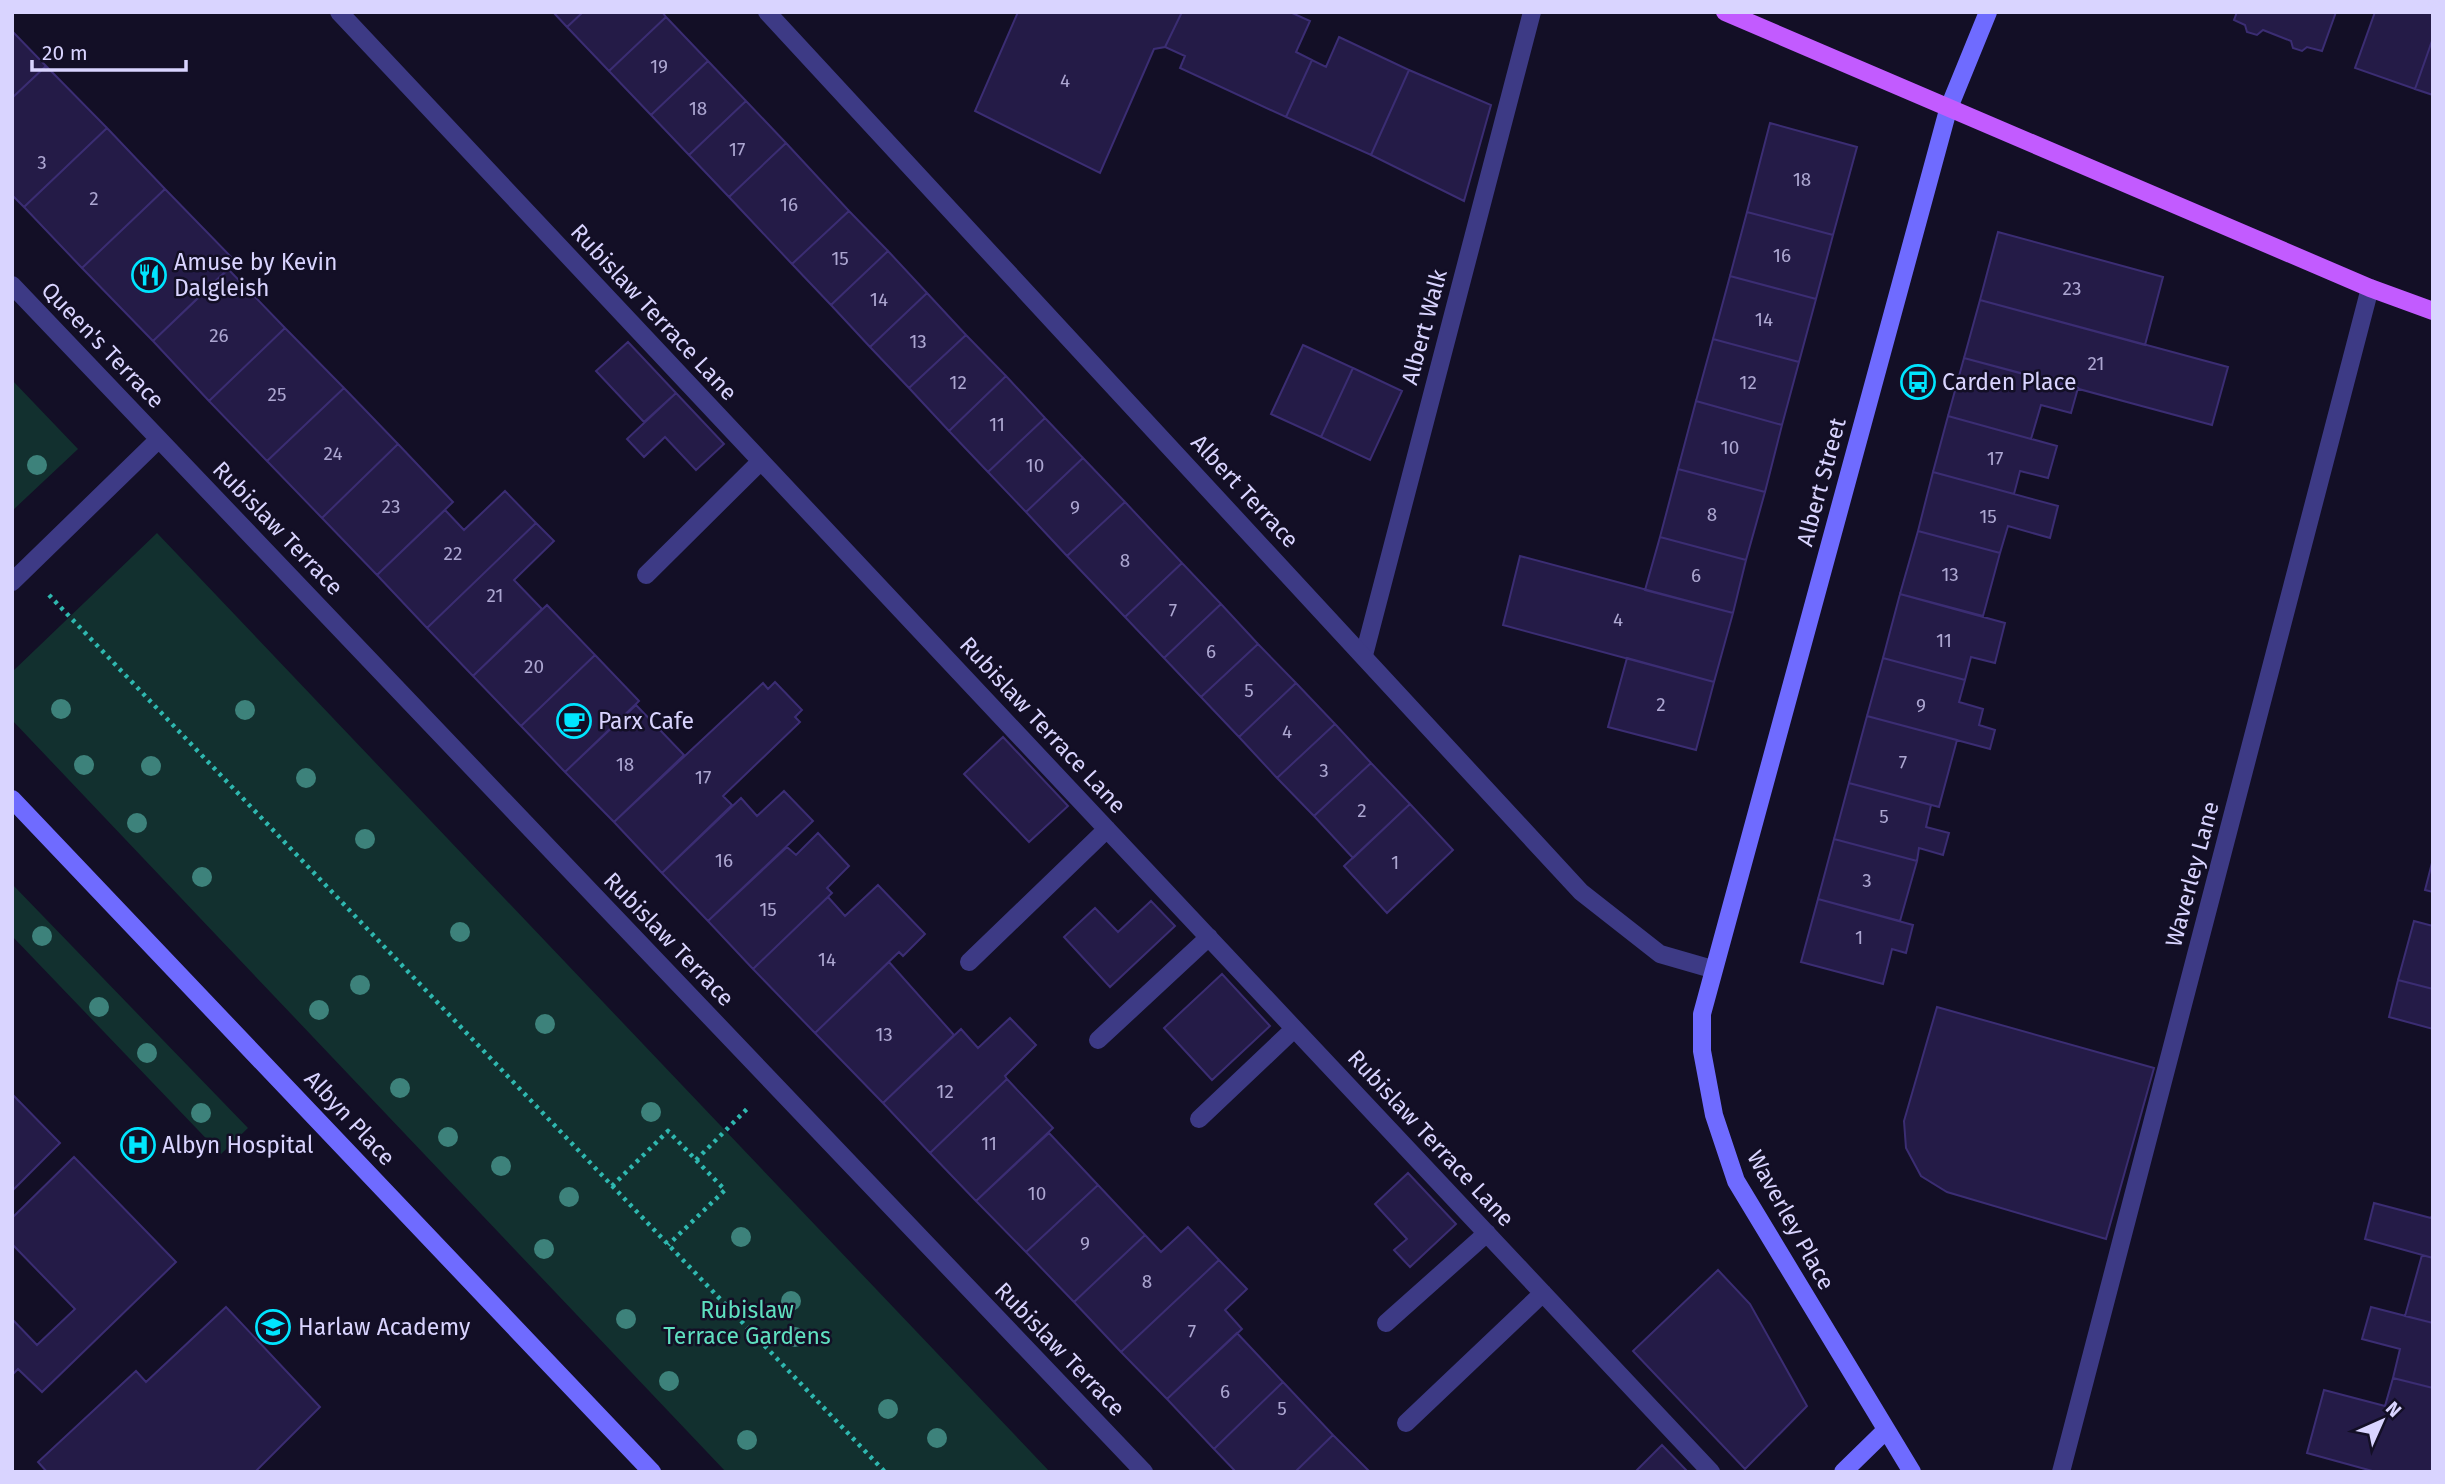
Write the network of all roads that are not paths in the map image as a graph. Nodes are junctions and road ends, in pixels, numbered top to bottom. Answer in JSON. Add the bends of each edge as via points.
{"nodes":[{"id":1,"x":339,"y":12,"type":"edge"},
{"id":2,"x":766,"y":12,"type":"edge"},
{"id":3,"x":1532,"y":12,"type":"edge"},
{"id":4,"x":1725,"y":12,"type":"edge"},
{"id":5,"x":1988,"y":12,"type":"edge"},
{"id":6,"x":1948,"y":110,"type":"junction"},
{"id":7,"x":12,"y":285,"type":"edge"},
{"id":8,"x":2370,"y":288,"type":"junction"},
{"id":9,"x":2433,"y":311,"type":"edge"},
{"id":10,"x":159,"y":439,"type":"junction"},
{"id":11,"x":761,"y":461,"type":"junction"},
{"id":12,"x":646,"y":575,"type":"dead end"},
{"id":13,"x":18,"y":576,"type":"edge"},
{"id":14,"x":1364,"y":654,"type":"junction"},
{"id":15,"x":12,"y":799,"type":"edge"},
{"id":16,"x":1107,"y":829,"type":"junction"},
{"id":17,"x":1209,"y":937,"type":"junction"},
{"id":18,"x":969,"y":962,"type":"dead end"},
{"id":19,"x":1712,"y":969,"type":"junction"},
{"id":20,"x":1294,"y":1029,"type":"junction"},
{"id":21,"x":1098,"y":1040,"type":"dead end"},
{"id":22,"x":1199,"y":1119,"type":"dead end"},
{"id":23,"x":1487,"y":1233,"type":"junction"},
{"id":24,"x":1542,"y":1293,"type":"junction"},
{"id":25,"x":1386,"y":1323,"type":"dead end"},
{"id":26,"x":1406,"y":1423,"type":"dead end"},
{"id":27,"x":1885,"y":1431,"type":"junction"},
{"id":28,"x":652,"y":1472,"type":"edge"},
{"id":29,"x":1144,"y":1472,"type":"edge"},
{"id":30,"x":1711,"y":1472,"type":"edge"},
{"id":31,"x":1843,"y":1472,"type":"edge"},
{"id":32,"x":1912,"y":1472,"type":"edge"},
{"id":33,"x":2061,"y":1472,"type":"edge"}],
"edges":[{"from":1,"to":11,"type":"street","name":"Rubislaw Terrace Lane"},
{"from":2,"to":14,"type":"street","name":"Albert Terrace"},
{"from":3,"to":14,"type":"street","name":"Albert Walk"},
{"from":4,"to":6,"type":"main road"},
{"from":5,"to":6,"type":"street","name":"Albert Street"},
{"from":6,"to":8,"type":"main road"},
{"from":6,"to":19,"type":"street","name":"Albert Street"},
{"from":7,"to":10,"type":"street","name":"Queen's Terrace"},
{"from":8,"to":9,"type":"main road"},
{"from":8,"to":33,"type":"street","name":"Waverley Lane"},
{"from":10,"to":13,"type":"street"},
{"from":10,"to":29,"type":"street","name":"Rubislaw Terrace"},
{"from":11,"to":12,"type":"street"},
{"from":11,"to":16,"type":"street","name":"Rubislaw Terrace Lane"},
{"from":14,"to":19,"type":"street","name":"Albert Terrace","via":[[1581,892],[1660,954]]},
{"from":15,"to":28,"type":"street","name":"Albyn Place"},
{"from":16,"to":17,"type":"street","name":"Rubislaw Terrace Lane"},
{"from":16,"to":18,"type":"street"},
{"from":17,"to":20,"type":"street","name":"Rubislaw Terrace Lane"},
{"from":17,"to":21,"type":"street"},
{"from":19,"to":27,"type":"street","name":"Waverley Place","via":[[1702,1014],[1702,1051],[1714,1115],[1736,1181]]},
{"from":20,"to":22,"type":"street"},
{"from":20,"to":23,"type":"street","name":"Rubislaw Terrace Lane"},
{"from":23,"to":24,"type":"street","name":"Rubislaw Terrace Lane"},
{"from":23,"to":25,"type":"street"},
{"from":24,"to":26,"type":"street"},
{"from":24,"to":30,"type":"street","name":"Rubislaw Terrace Lane"},
{"from":27,"to":31,"type":"street"},
{"from":27,"to":32,"type":"street","name":"Waverley Place"}]}
